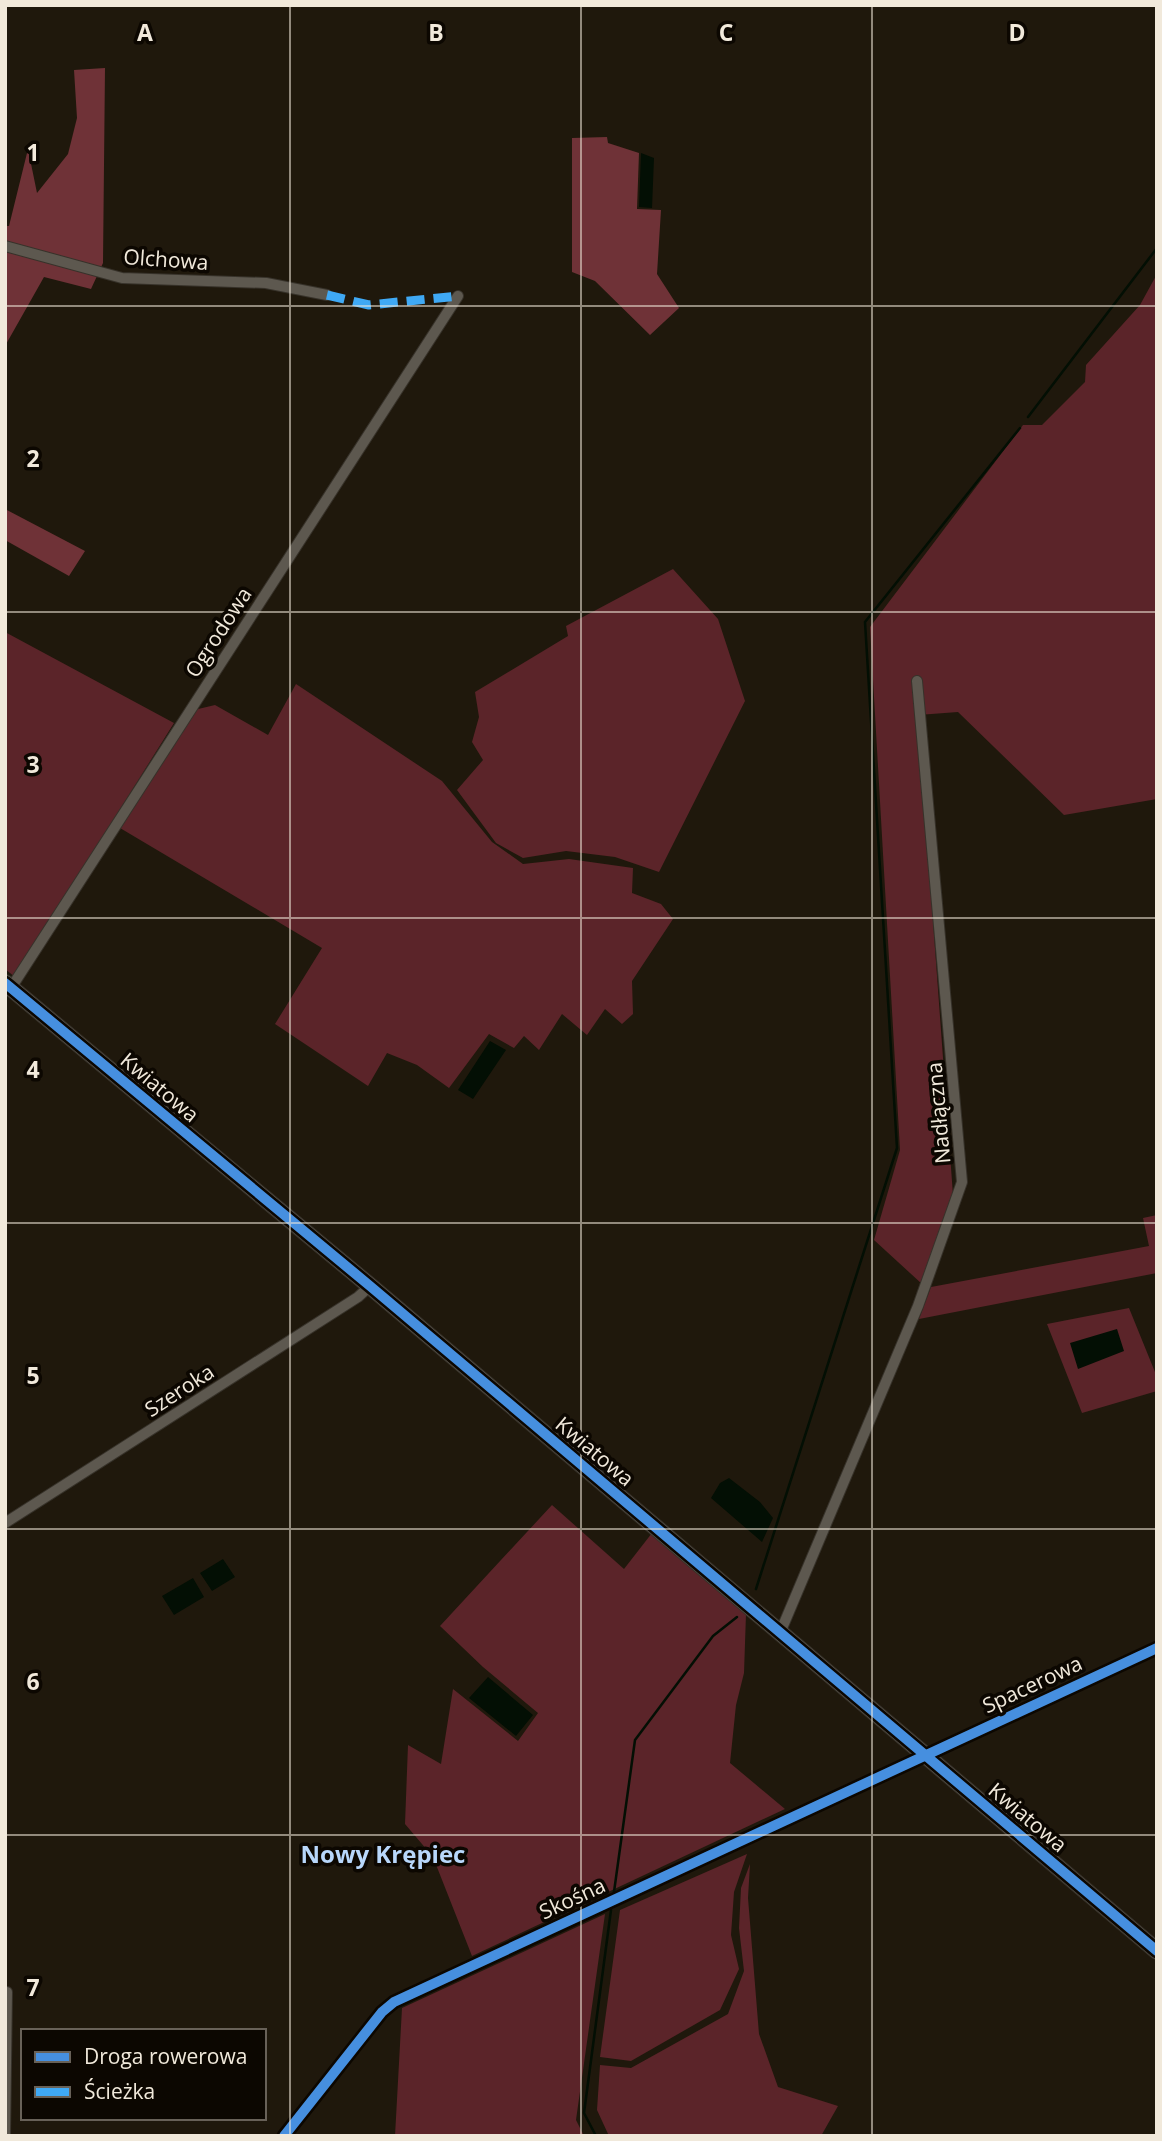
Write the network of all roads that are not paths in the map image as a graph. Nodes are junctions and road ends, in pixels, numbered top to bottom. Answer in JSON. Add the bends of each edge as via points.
{"nodes":[{"id":1,"x":5,"y":246,"type":"edge"},
{"id":2,"x":327,"y":295,"type":"dead end"},
{"id":3,"x":458,"y":296,"type":"dead end"},
{"id":4,"x":917,"y":681,"type":"dead end"},
{"id":5,"x":8,"y":985,"type":"edge"},
{"id":6,"x":370,"y":1286,"type":"junction"},
{"id":7,"x":5,"y":1523,"type":"edge"},
{"id":8,"x":780,"y":1633,"type":"junction"},
{"id":9,"x":1157,"y":1648,"type":"edge"},
{"id":10,"x":923,"y":1754,"type":"junction"},
{"id":11,"x":1157,"y":1951,"type":"edge"},
{"id":12,"x":6,"y":1992,"type":"edge"},
{"id":13,"x":5,"y":2136,"type":"edge"},
{"id":14,"x":284,"y":2136,"type":"edge"}],
"edges":[{"from":1,"to":2,"type":"street","name":"Olchowa","via":[[122,278],[266,283]]},
{"from":3,"to":5,"type":"street","name":"Ogrodowa"},
{"from":4,"to":8,"type":"street","name":"Nadłączna","via":[[962,1182],[918,1306]]},
{"from":5,"to":6,"type":"street","name":"Kwiatowa"},
{"from":6,"to":7,"type":"street","name":"Szeroka"},
{"from":6,"to":8,"type":"street","name":"Kwiatowa"},
{"from":8,"to":10,"type":"street","name":"Kwiatowa"},
{"from":9,"to":10,"type":"street","name":"Spacerowa"},
{"from":10,"to":11,"type":"street","name":"Kwiatowa"},
{"from":10,"to":14,"type":"street","name":"Skośna","via":[[881,1779],[394,2002]]},
{"from":12,"to":13,"type":"street"}]}
